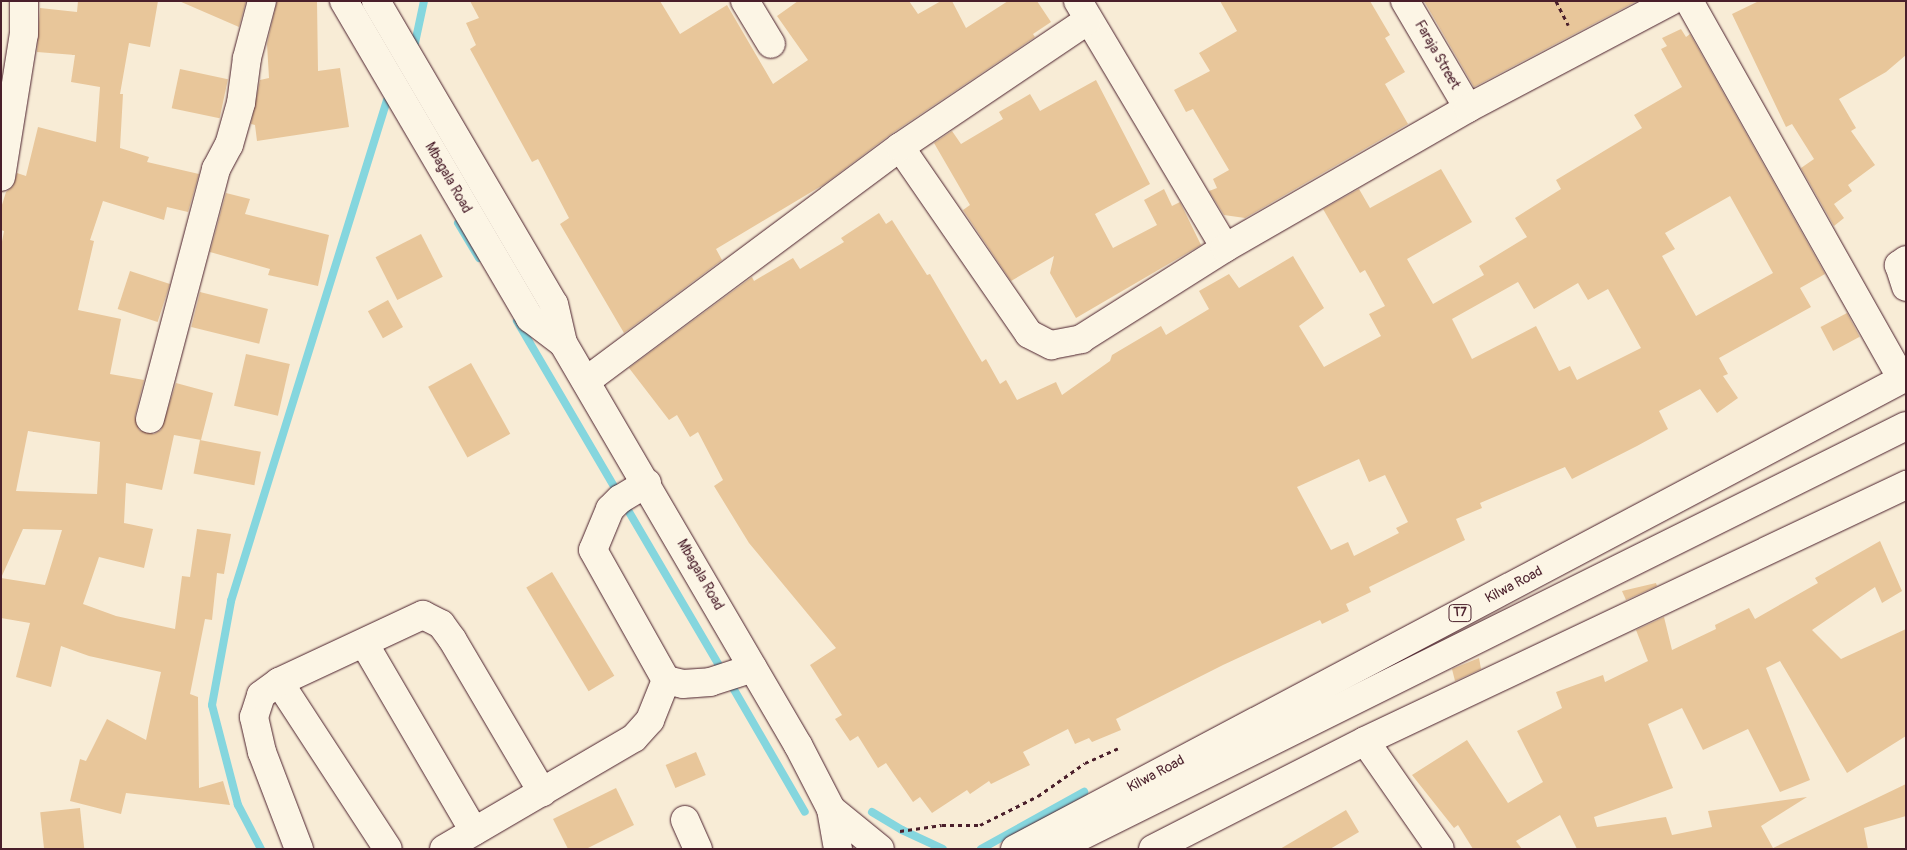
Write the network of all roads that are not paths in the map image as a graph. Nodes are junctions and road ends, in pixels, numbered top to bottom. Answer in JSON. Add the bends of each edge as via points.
{"nodes":[{"id":1,"x":24,"y":1,"type":"edge"},
{"id":2,"x":262,"y":1,"type":"edge"},
{"id":3,"x":344,"y":1,"type":"edge"},
{"id":4,"x":376,"y":1,"type":"edge"},
{"id":5,"x":744,"y":1,"type":"edge"},
{"id":6,"x":1405,"y":1,"type":"edge"},
{"id":7,"x":1671,"y":1,"type":"edge"},
{"id":8,"x":1689,"y":1,"type":"edge"},
{"id":9,"x":1083,"y":11,"type":"edge"},
{"id":10,"x":771,"y":44,"type":"dead end"},
{"id":11,"x":1468,"y":108,"type":"junction"},
{"id":12,"x":900,"y":146,"type":"junction"},
{"id":13,"x":1,"y":177,"type":"edge"},
{"id":14,"x":1225,"y":248,"type":"junction"},
{"id":15,"x":1906,"y":260,"type":"edge"},
{"id":16,"x":1906,"y":287,"type":"edge"},
{"id":17,"x":563,"y":343,"type":"junction"},
{"id":18,"x":1904,"y":378,"type":"edge"},
{"id":19,"x":586,"y":380,"type":"junction"},
{"id":20,"x":150,"y":419,"type":"dead end"},
{"id":21,"x":1906,"y":426,"type":"edge"},
{"id":22,"x":647,"y":483,"type":"junction"},
{"id":23,"x":1906,"y":485,"type":"edge"},
{"id":24,"x":364,"y":643,"type":"junction"},
{"id":25,"x":753,"y":668,"type":"junction"},
{"id":26,"x":666,"y":680,"type":"junction"},
{"id":27,"x":279,"y":682,"type":"junction"},
{"id":28,"x":1365,"y":741,"type":"junction"},
{"id":29,"x":542,"y":792,"type":"junction"},
{"id":30,"x":831,"y":809,"type":"junction"},
{"id":31,"x":685,"y":820,"type":"dead end"},
{"id":32,"x":474,"y":831,"type":"junction"},
{"id":33,"x":870,"y":842,"type":"edge"},
{"id":34,"x":299,"y":849,"type":"edge"},
{"id":35,"x":388,"y":849,"type":"edge"},
{"id":36,"x":444,"y":849,"type":"edge"},
{"id":37,"x":698,"y":849,"type":"edge"},
{"id":38,"x":838,"y":849,"type":"edge"},
{"id":39,"x":1015,"y":849,"type":"edge"},
{"id":40,"x":1055,"y":849,"type":"edge"},
{"id":41,"x":1153,"y":849,"type":"edge"},
{"id":42,"x":1440,"y":849,"type":"edge"}],
"edges":[{"from":1,"to":13,"type":"main road","via":[[24,34]]},
{"from":2,"to":20,"type":"main road","via":[[247,58],[241,103],[229,145],[216,169]]},
{"from":3,"to":17,"type":"main road","name":"Mbagala Road","via":[[530,318]]},
{"from":4,"to":17,"type":"main road","name":"Mbagala Road","via":[[554,304]]},
{"from":5,"to":10,"type":"main road"},
{"from":6,"to":11,"type":"main road","name":"Faraja Street"},
{"from":7,"to":11,"type":"main road"},
{"from":8,"to":18,"type":"main road"},
{"from":9,"to":12,"type":"main road"},
{"from":9,"to":14,"type":"main road"},
{"from":11,"to":14,"type":"main road"},
{"from":12,"to":14,"type":"main road","via":[[1029,334],[1051,345],[1081,339]]},
{"from":12,"to":19,"type":"main road"},
{"from":15,"to":16,"type":"main road","via":[[1899,265]]},
{"from":17,"to":19,"type":"main road","name":"Mbagala Road"},
{"from":18,"to":39,"type":"main road","name":"Kilwa Road","number":"T7"},
{"from":19,"to":22,"type":"main road","name":"Mbagala Road"},
{"from":21,"to":40,"type":"main road"},
{"from":22,"to":25,"type":"main road","name":"Mbagala Road"},
{"from":22,"to":26,"type":"main road","via":[[610,509],[594,550]]},
{"from":23,"to":28,"type":"main road"},
{"from":24,"to":27,"type":"main road"},
{"from":24,"to":29,"type":"main road","via":[[423,615],[441,624]]},
{"from":24,"to":32,"type":"main road"},
{"from":25,"to":26,"type":"main road","via":[[710,682],[683,684]]},
{"from":25,"to":30,"type":"main road","name":"Mbagala Road"},
{"from":26,"to":29,"type":"main road","via":[[650,720],[634,738]]},
{"from":27,"to":34,"type":"main road","via":[[261,695],[254,717],[262,752]]},
{"from":27,"to":35,"type":"main road"},
{"from":28,"to":41,"type":"main road"},
{"from":28,"to":42,"type":"main road"},
{"from":29,"to":32,"type":"main road"},
{"from":30,"to":33,"type":"main road","name":"Mbagala Road"},
{"from":30,"to":38,"type":"main road","name":"Mbagala Road"},
{"from":31,"to":37,"type":"main road"},
{"from":32,"to":36,"type":"main road"}]}
